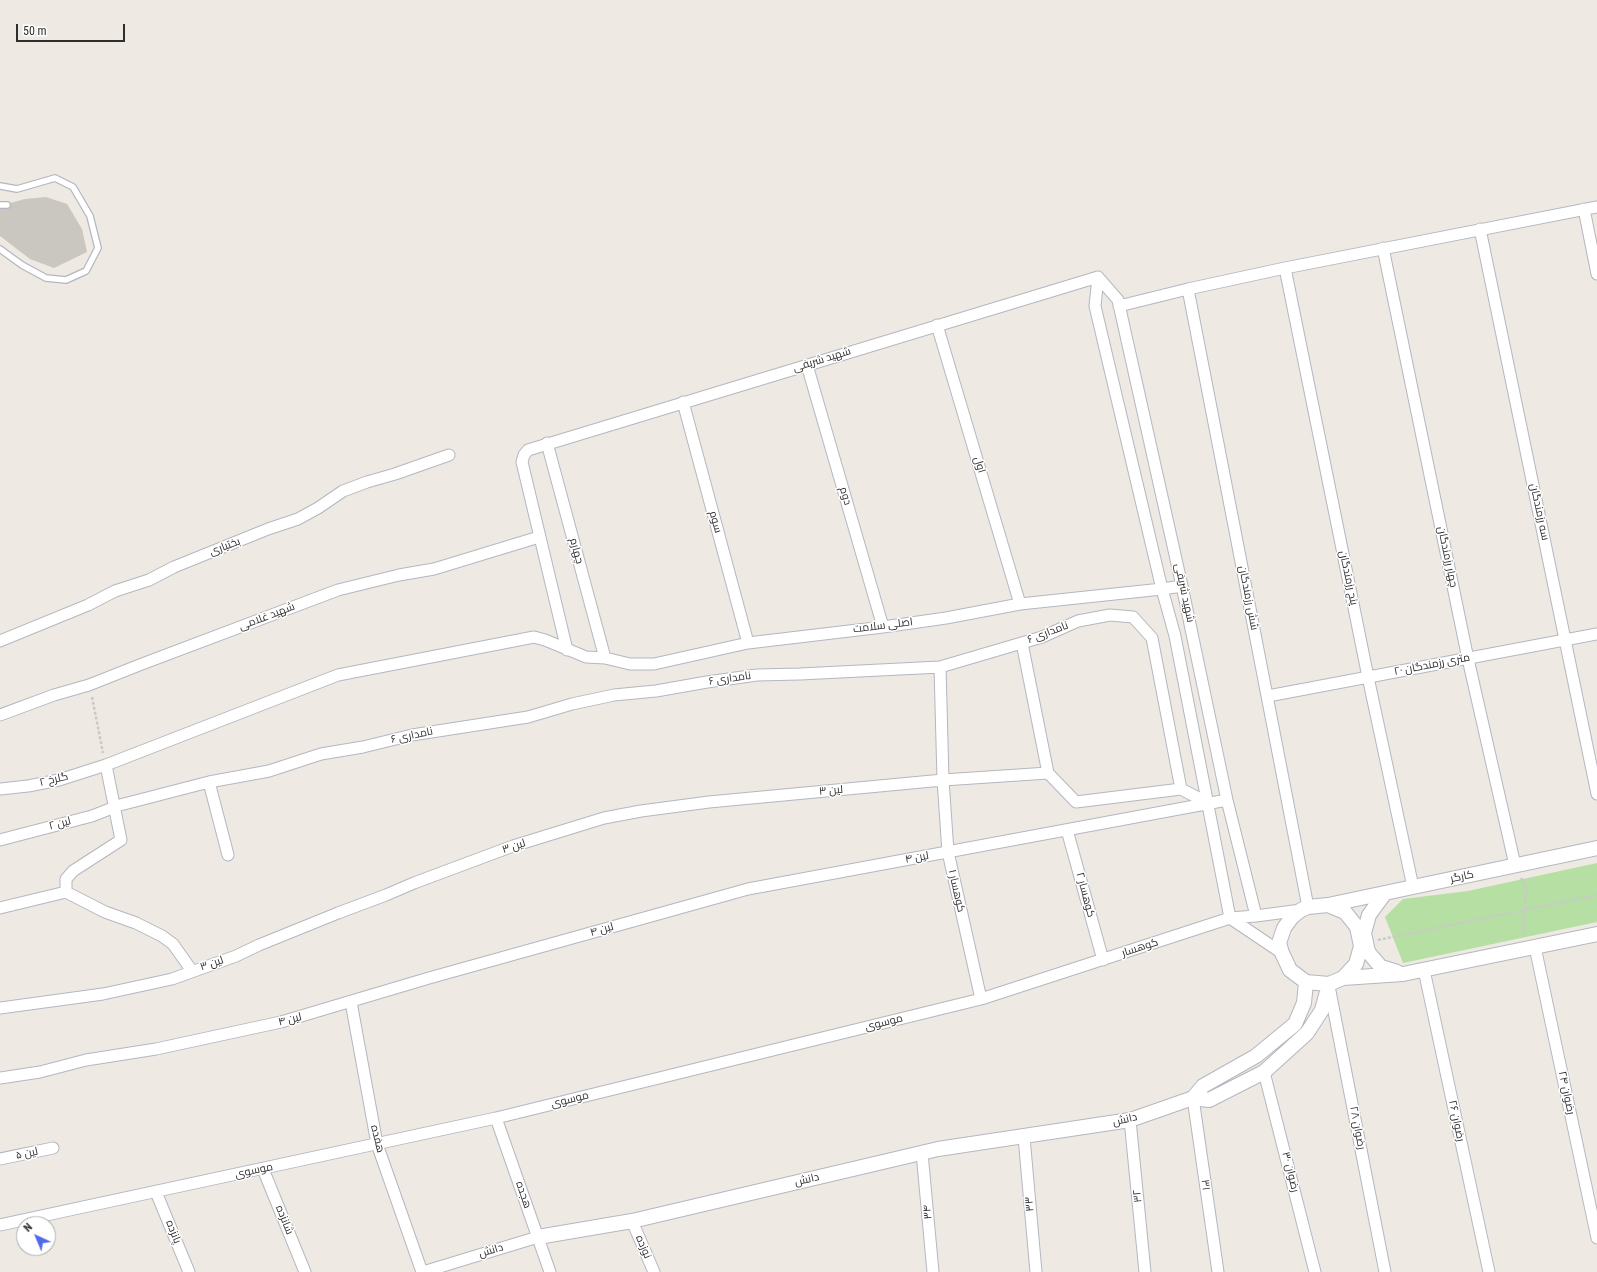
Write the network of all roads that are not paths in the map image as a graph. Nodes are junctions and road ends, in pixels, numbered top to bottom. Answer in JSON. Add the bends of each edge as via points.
{"nodes":[{"id":1,"x":0,"y":186,"type":"edge"},
{"id":2,"x":0,"y":205,"type":"edge"},
{"id":3,"x":7,"y":205,"type":"dead end"},
{"id":4,"x":1597,"y":207,"type":"edge"},
{"id":5,"x":1584,"y":209,"type":"junction"},
{"id":6,"x":1480,"y":229,"type":"junction"},
{"id":7,"x":1383,"y":248,"type":"junction"},
{"id":8,"x":0,"y":250,"type":"edge"},
{"id":9,"x":1285,"y":268,"type":"junction"},
{"id":10,"x":1597,"y":274,"type":"edge"},
{"id":11,"x":1098,"y":277,"type":"junction"},
{"id":12,"x":1188,"y":289,"type":"junction"},
{"id":13,"x":1119,"y":306,"type":"junction"},
{"id":14,"x":937,"y":325,"type":"junction"},
{"id":15,"x":807,"y":365,"type":"junction"},
{"id":16,"x":683,"y":402,"type":"junction"},
{"id":17,"x":547,"y":443,"type":"junction"},
{"id":18,"x":449,"y":456,"type":"dead end"},
{"id":19,"x":540,"y":538,"type":"junction"},
{"id":20,"x":1182,"y":586,"type":"junction"},
{"id":21,"x":1162,"y":589,"type":"junction"},
{"id":22,"x":1020,"y":604,"type":"junction"},
{"id":23,"x":883,"y":627,"type":"junction"},
{"id":24,"x":1597,"y":634,"type":"edge"},
{"id":25,"x":1565,"y":640,"type":"junction"},
{"id":26,"x":0,"y":641,"type":"edge"},
{"id":27,"x":748,"y":643,"type":"junction"},
{"id":28,"x":1022,"y":643,"type":"junction"},
{"id":29,"x":567,"y":650,"type":"junction"},
{"id":30,"x":605,"y":658,"type":"junction"},
{"id":31,"x":1468,"y":658,"type":"junction"},
{"id":32,"x":940,"y":667,"type":"junction"},
{"id":33,"x":1368,"y":677,"type":"junction"},
{"id":34,"x":1268,"y":696,"type":"junction"},
{"id":35,"x":0,"y":715,"type":"edge"},
{"id":36,"x":106,"y":765,"type":"junction"},
{"id":37,"x":1048,"y":773,"type":"junction"},
{"id":38,"x":943,"y":780,"type":"junction"},
{"id":39,"x":209,"y":782,"type":"junction"},
{"id":40,"x":0,"y":789,"type":"edge"},
{"id":41,"x":1181,"y":790,"type":"junction"},
{"id":42,"x":1597,"y":794,"type":"edge"},
{"id":43,"x":1227,"y":800,"type":"junction"},
{"id":44,"x":1208,"y":803,"type":"junction"},
{"id":45,"x":117,"y":806,"type":"junction"},
{"id":46,"x":1067,"y":830,"type":"junction"},
{"id":47,"x":0,"y":840,"type":"edge"},
{"id":48,"x":1597,"y":848,"type":"edge"},
{"id":49,"x":948,"y":852,"type":"junction"},
{"id":50,"x":228,"y":855,"type":"dead end"},
{"id":51,"x":1515,"y":865,"type":"junction"},
{"id":52,"x":1413,"y":887,"type":"junction"},
{"id":53,"x":66,"y":892,"type":"junction"},
{"id":54,"x":1385,"y":893,"type":"junction"},
{"id":55,"x":1328,"y":905,"type":"junction"},
{"id":56,"x":0,"y":908,"type":"edge"},
{"id":57,"x":1304,"y":908,"type":"junction"},
{"id":58,"x":1256,"y":916,"type":"junction"},
{"id":59,"x":1230,"y":918,"type":"junction"},
{"id":60,"x":1597,"y":934,"type":"edge"},
{"id":61,"x":1535,"y":947,"type":"junction"},
{"id":62,"x":1282,"y":953,"type":"junction"},
{"id":63,"x":1103,"y":960,"type":"junction"},
{"id":64,"x":1424,"y":970,"type":"junction"},
{"id":65,"x":192,"y":971,"type":"junction"},
{"id":66,"x":1404,"y":974,"type":"junction"},
{"id":67,"x":1343,"y":978,"type":"junction"},
{"id":68,"x":1306,"y":982,"type":"junction"},
{"id":69,"x":1329,"y":984,"type":"junction"},
{"id":70,"x":981,"y":999,"type":"junction"},
{"id":71,"x":351,"y":1002,"type":"junction"},
{"id":72,"x":0,"y":1008,"type":"edge"},
{"id":73,"x":1264,"y":1072,"type":"junction"},
{"id":74,"x":0,"y":1078,"type":"edge"},
{"id":75,"x":1192,"y":1098,"type":"junction"},
{"id":76,"x":496,"y":1118,"type":"junction"},
{"id":77,"x":1130,"y":1120,"type":"junction"},
{"id":78,"x":1024,"y":1137,"type":"junction"},
{"id":79,"x":377,"y":1144,"type":"junction"},
{"id":80,"x":53,"y":1148,"type":"dead end"},
{"id":81,"x":922,"y":1153,"type":"junction"},
{"id":82,"x":0,"y":1159,"type":"edge"},
{"id":83,"x":263,"y":1169,"type":"junction"},
{"id":84,"x":156,"y":1192,"type":"junction"},
{"id":85,"x":632,"y":1221,"type":"junction"},
{"id":86,"x":0,"y":1225,"type":"edge"},
{"id":87,"x":538,"y":1237,"type":"junction"},
{"id":88,"x":1597,"y":1238,"type":"edge"},
{"id":89,"x":189,"y":1272,"type":"edge"},
{"id":90,"x":305,"y":1272,"type":"edge"},
{"id":91,"x":422,"y":1272,"type":"edge"},
{"id":92,"x":550,"y":1272,"type":"edge"},
{"id":93,"x":654,"y":1272,"type":"edge"},
{"id":94,"x":933,"y":1272,"type":"edge"},
{"id":95,"x":1036,"y":1272,"type":"edge"},
{"id":96,"x":1145,"y":1272,"type":"edge"},
{"id":97,"x":1218,"y":1272,"type":"edge"},
{"id":98,"x":1315,"y":1272,"type":"edge"},
{"id":99,"x":1384,"y":1272,"type":"edge"},
{"id":100,"x":1489,"y":1272,"type":"edge"}],
"edges":[{"from":1,"to":8,"type":"lane","via":[[17,189],[56,178],[73,187],[90,216],[98,248],[86,271],[66,280],[46,278]]},
{"from":2,"to":3,"type":"lane"},
{"from":4,"to":5,"type":"street"},
{"from":5,"to":6,"type":"street"},
{"from":5,"to":10,"type":"street"},
{"from":6,"to":7,"type":"street"},
{"from":6,"to":25,"type":"street","name":"سه رزمندگان"},
{"from":7,"to":9,"type":"street"},
{"from":7,"to":31,"type":"street","name":"چهار رزمندگان"},
{"from":9,"to":12,"type":"street"},
{"from":9,"to":33,"type":"street","name":"پنج رزمندگان"},
{"from":11,"to":13,"type":"street","name":"شهید شریفی","via":[[1118,300]]},
{"from":11,"to":14,"type":"street","name":"شهید شریفی"},
{"from":11,"to":21,"type":"street","name":"شهید شریفی","via":[[1095,306]]},
{"from":12,"to":13,"type":"street"},
{"from":12,"to":34,"type":"street","name":"شش رزمندگان"},
{"from":13,"to":20,"type":"street","name":"شهید شریفی"},
{"from":14,"to":15,"type":"street","name":"شهید شریفی"},
{"from":14,"to":22,"type":"street","name":"اول"},
{"from":15,"to":16,"type":"street","name":"شهید شریفی"},
{"from":15,"to":23,"type":"street","name":"دوم"},
{"from":16,"to":17,"type":"street","name":"شهید شریفی"},
{"from":16,"to":27,"type":"street","name":"سوم"},
{"from":17,"to":19,"type":"street","name":"شهید شریفی","via":[[528,450],[522,462]]},
{"from":17,"to":30,"type":"street","name":"چهارم"},
{"from":18,"to":26,"type":"street","name":"بختیاری","via":[[343,491],[298,519],[174,567],[149,580],[115,591],[88,605]]},
{"from":19,"to":29,"type":"street","name":"شهید شریفی"},
{"from":19,"to":35,"type":"street","name":"شهید غلامی","via":[[434,569],[399,574],[338,590],[89,685]]},
{"from":20,"to":21,"type":"street","name":"اصلی سلامت"},
{"from":20,"to":43,"type":"street","name":"شهید شریفی"},
{"from":21,"to":22,"type":"street","name":"اصلی سلامت"},
{"from":21,"to":44,"type":"street","name":"شهید شریفی","via":[[1175,636]]},
{"from":22,"to":23,"type":"street","name":"اصلی سلامت"},
{"from":23,"to":27,"type":"street","name":"اصلی سلامت"},
{"from":24,"to":25,"type":"street","name":"۲۰ متری رزمندگان"},
{"from":25,"to":31,"type":"street","name":"۲۰ متری رزمندگان"},
{"from":25,"to":42,"type":"street","name":"سه رزمندگان"},
{"from":27,"to":30,"type":"street","name":"اصلی سلامت","via":[[654,664],[630,664]]},
{"from":28,"to":32,"type":"street","name":"نامداری ۶"},
{"from":28,"to":37,"type":"street"},
{"from":28,"to":41,"type":"street","name":"نامداری ۶","via":[[1078,621],[1110,615],[1133,617],[1152,638]]},
{"from":29,"to":30,"type":"street","name":"اصلی سلامت","via":[[586,658]]},
{"from":29,"to":36,"type":"street","name":"گلرخ ۲","via":[[534,637],[338,675]]},
{"from":31,"to":33,"type":"street","name":"۲۰ متری رزمندگان"},
{"from":31,"to":51,"type":"street","name":"چهار رزمندگان"},
{"from":32,"to":38,"type":"street","name":"کوهسار ۱"},
{"from":32,"to":39,"type":"street","name":"نامداری ۶","via":[[757,675],[614,695],[528,717],[412,735],[321,754],[269,771]]},
{"from":33,"to":34,"type":"street","name":"۲۰ متری رزمندگان"},
{"from":33,"to":52,"type":"street","name":"پنج رزمندگان"},
{"from":34,"to":57,"type":"street","name":"شش رزمندگان"},
{"from":36,"to":40,"type":"street","name":"گلرخ ۲","via":[[59,780]]},
{"from":36,"to":45,"type":"street"},
{"from":37,"to":38,"type":"street","name":"لین ۳"},
{"from":37,"to":41,"type":"street","via":[[1076,802]]},
{"from":38,"to":49,"type":"street","name":"کوهسار ۱"},
{"from":38,"to":65,"type":"street","name":"لین ۳","via":[[676,805],[604,818],[513,846],[414,882],[236,956]]},
{"from":39,"to":45,"type":"street","name":"نامداری ۶"},
{"from":39,"to":50,"type":"street"},
{"from":41,"to":44,"type":"street"},
{"from":43,"to":44,"type":"street","name":"لین ۴"},
{"from":43,"to":58,"type":"street","name":"شهید شریفی"},
{"from":44,"to":46,"type":"street","name":"لین ۴"},
{"from":44,"to":59,"type":"street","name":"شهید شریفی"},
{"from":45,"to":47,"type":"street","name":"لین ۲","via":[[92,816]]},
{"from":45,"to":53,"type":"street","via":[[121,840],[73,871],[66,879]]},
{"from":46,"to":49,"type":"street","name":"لین ۴"},
{"from":46,"to":63,"type":"street","name":"کوهسار ۲"},
{"from":48,"to":51,"type":"street","name":"کارگر"},
{"from":49,"to":70,"type":"street","name":"کوهسار ۱"},
{"from":49,"to":71,"type":"street","name":"لین ۴","via":[[748,889]]},
{"from":51,"to":52,"type":"street","name":"کارگر"},
{"from":52,"to":54,"type":"street","name":"کارگر"},
{"from":53,"to":56,"type":"street"},
{"from":53,"to":65,"type":"street","via":[[162,936],[173,944]]},
{"from":54,"to":55,"type":"street","name":"کارگر"},
{"from":54,"to":66,"type":"street","via":[[1369,915],[1364,933],[1368,952],[1381,967]]},
{"from":55,"to":57,"type":"street"},
{"from":55,"to":67,"type":"street","via":[[1345,912],[1357,927],[1361,946],[1356,964]]},
{"from":57,"to":58,"type":"street","name":"کوهسار"},
{"from":57,"to":62,"type":"street","via":[[1292,917],[1284,928],[1280,942]]},
{"from":58,"to":59,"type":"street","name":"کوهسار"},
{"from":59,"to":62,"type":"street"},
{"from":59,"to":63,"type":"street","name":"کوهسار"},
{"from":60,"to":61,"type":"street"},
{"from":61,"to":64,"type":"street"},
{"from":61,"to":88,"type":"street","name":"رضوان ۲۴"},
{"from":62,"to":68,"type":"street","via":[[1290,970]]},
{"from":63,"to":70,"type":"street","name":"کوهسار"},
{"from":64,"to":66,"type":"street"},
{"from":64,"to":100,"type":"street","name":"رضوان ۲۶"},
{"from":65,"to":72,"type":"street","name":"لین ۳","via":[[172,979],[103,994]]},
{"from":66,"to":67,"type":"street"},
{"from":67,"to":69,"type":"street"},
{"from":68,"to":69,"type":"street"},
{"from":68,"to":75,"type":"street","name":"دانش","via":[[1304,1003],[1295,1024],[1256,1056],[1203,1086]]},
{"from":69,"to":73,"type":"street","name":"دانش","via":[[1322,1010],[1307,1033]]},
{"from":69,"to":99,"type":"street","name":"رضوان ۲۸"},
{"from":70,"to":76,"type":"street","name":"موسوی"},
{"from":71,"to":74,"type":"street","name":"لین ۴","via":[[237,1032]]},
{"from":71,"to":79,"type":"street","name":"هفده"},
{"from":73,"to":75,"type":"street","name":"دانش","via":[[1209,1100]]},
{"from":73,"to":98,"type":"street","name":"رضوان ۳۰"},
{"from":75,"to":77,"type":"street","name":"دانش"},
{"from":75,"to":97,"type":"street","name":"۳۱"},
{"from":76,"to":79,"type":"street","name":"موسوی"},
{"from":76,"to":87,"type":"street","name":"هجده"},
{"from":77,"to":78,"type":"street","name":"دانش"},
{"from":77,"to":96,"type":"street","name":"۳۲"},
{"from":78,"to":81,"type":"street","name":"دانش"},
{"from":78,"to":95,"type":"street","name":"۳۳"},
{"from":79,"to":83,"type":"street","name":"موسوی"},
{"from":79,"to":91,"type":"street","name":"هفده"},
{"from":80,"to":82,"type":"street","name":"لین ۵"},
{"from":81,"to":85,"type":"street","name":"دانش"},
{"from":81,"to":94,"type":"street","name":"۳۴"},
{"from":83,"to":84,"type":"street","name":"موسوی"},
{"from":83,"to":90,"type":"street","name":"شانزده"},
{"from":84,"to":86,"type":"street","name":"موسوی"},
{"from":84,"to":89,"type":"street","name":"پانزده"},
{"from":85,"to":87,"type":"street","name":"دانش"},
{"from":85,"to":93,"type":"street","name":"نوزده"},
{"from":87,"to":91,"type":"street","name":"دانش"},
{"from":87,"to":92,"type":"street","name":"هجده"}]}
